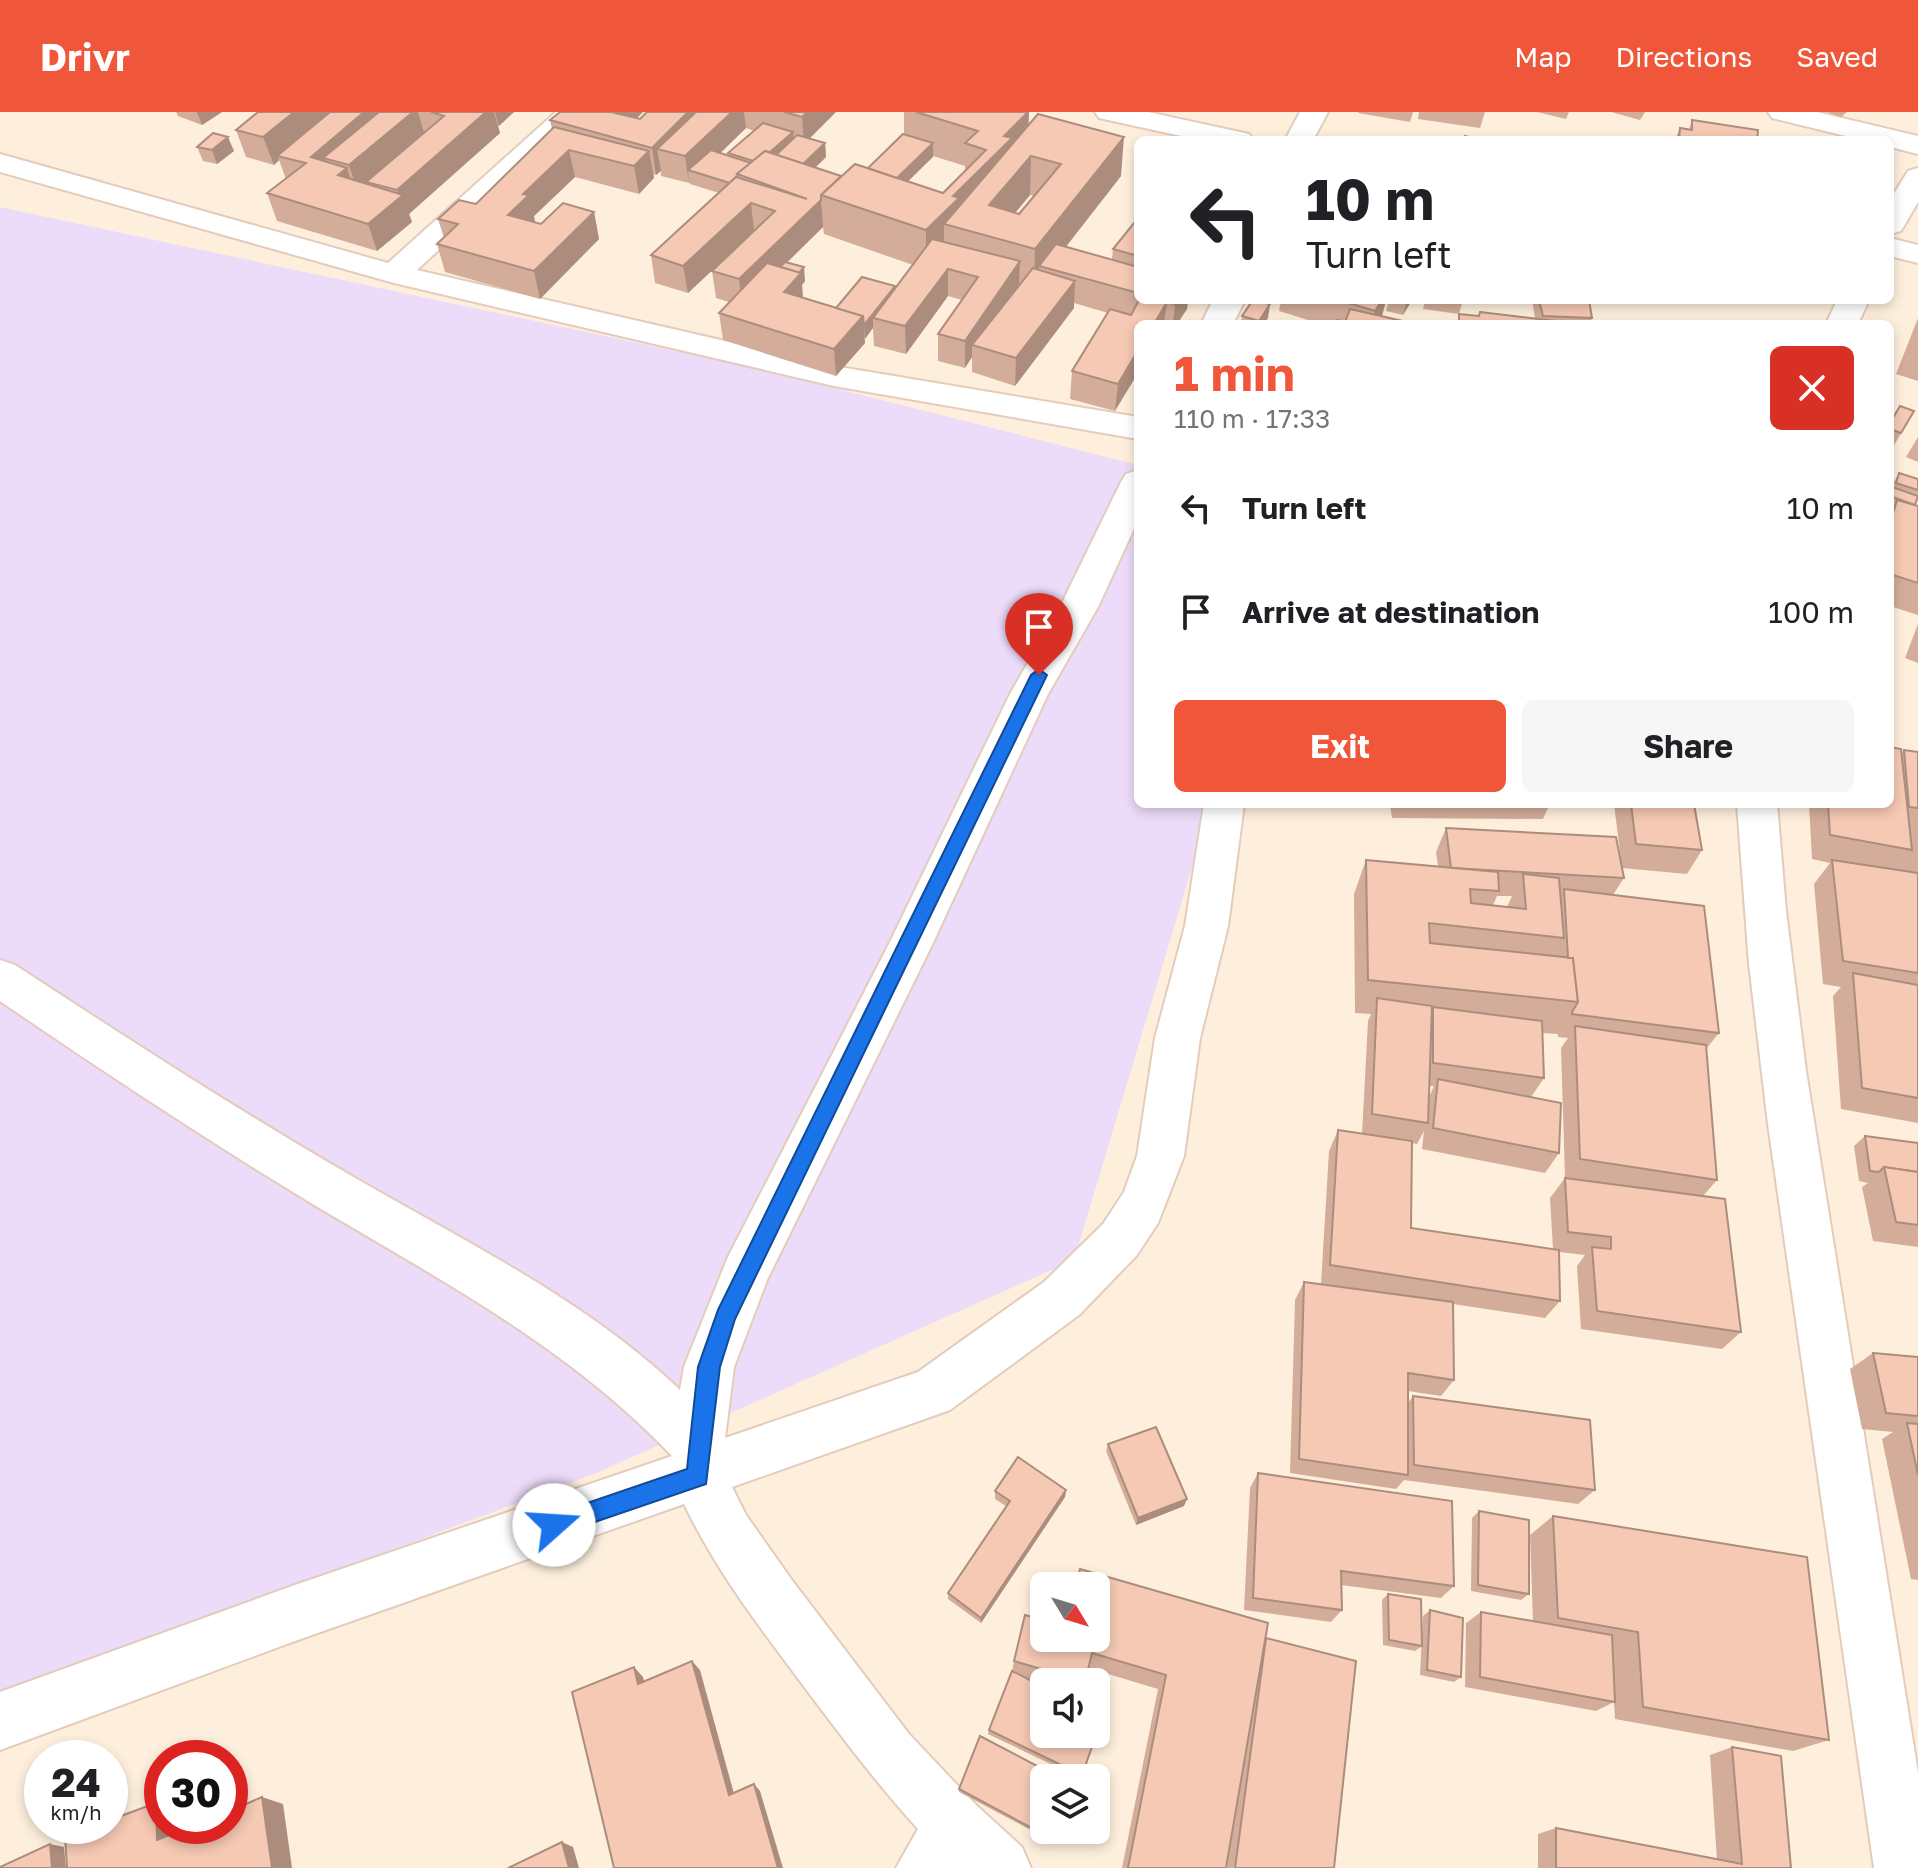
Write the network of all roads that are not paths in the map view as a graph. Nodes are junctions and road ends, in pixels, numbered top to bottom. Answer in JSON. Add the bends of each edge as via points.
{"nodes":[{"id":1,"x":573,"y":112,"type":"edge"},
{"id":2,"x":1109,"y":112,"type":"edge"},
{"id":3,"x":1314,"y":112,"type":"edge"},
{"id":4,"x":1782,"y":112,"type":"edge"},
{"id":5,"x":1220,"y":136,"type":"edge"},
{"id":6,"x":1301,"y":136,"type":"edge"},
{"id":7,"x":1881,"y":136,"type":"edge"},
{"id":8,"x":1894,"y":139,"type":"edge"},
{"id":9,"x":1918,"y":145,"type":"edge"},
{"id":10,"x":0,"y":163,"type":"edge"},
{"id":11,"x":1918,"y":177,"type":"edge"},
{"id":12,"x":1894,"y":218,"type":"edge"},
{"id":13,"x":1894,"y":248,"type":"edge"},
{"id":14,"x":1918,"y":254,"type":"edge"},
{"id":15,"x":394,"y":274,"type":"junction"},
{"id":16,"x":1134,"y":427,"type":"edge"},
{"id":17,"x":1134,"y":490,"type":"edge"},
{"id":18,"x":1223,"y":808,"type":"edge"},
{"id":19,"x":1757,"y":808,"type":"edge"},
{"id":20,"x":0,"y":978,"type":"edge"},
{"id":21,"x":698,"y":1461,"type":"junction"},
{"id":22,"x":0,"y":1721,"type":"edge"},
{"id":23,"x":940,"y":1847,"type":"edge"},
{"id":24,"x":1001,"y":1868,"type":"edge"},
{"id":25,"x":1904,"y":1868,"type":"edge"}],
"edges":[{"from":1,"to":15,"type":"street"},
{"from":2,"to":5,"type":"street"},
{"from":3,"to":6,"type":"street"},
{"from":4,"to":7,"type":"street"},
{"from":8,"to":9,"type":"street"},
{"from":10,"to":15,"type":"street"},
{"from":11,"to":12,"type":"street"},
{"from":13,"to":14,"type":"street"},
{"from":15,"to":16,"type":"street","via":[[834,376]]},
{"from":17,"to":21,"type":"street","via":[[745,1273],[709,1367]]},
{"from":18,"to":21,"type":"street","via":[[1209,915],[1172,1064],[1164,1139],[1155,1177],[1126,1229],[1064,1298],[932,1392]]},
{"from":19,"to":25,"type":"street","via":[[1762,909],[1785,1079]]},
{"from":20,"to":21,"type":"street","via":[[276,1158],[560,1327],[645,1391]]},
{"from":21,"to":22,"type":"street"},
{"from":21,"to":23,"type":"street","via":[[727,1534],[889,1754]]},
{"from":23,"to":24,"type":"street"}]}
